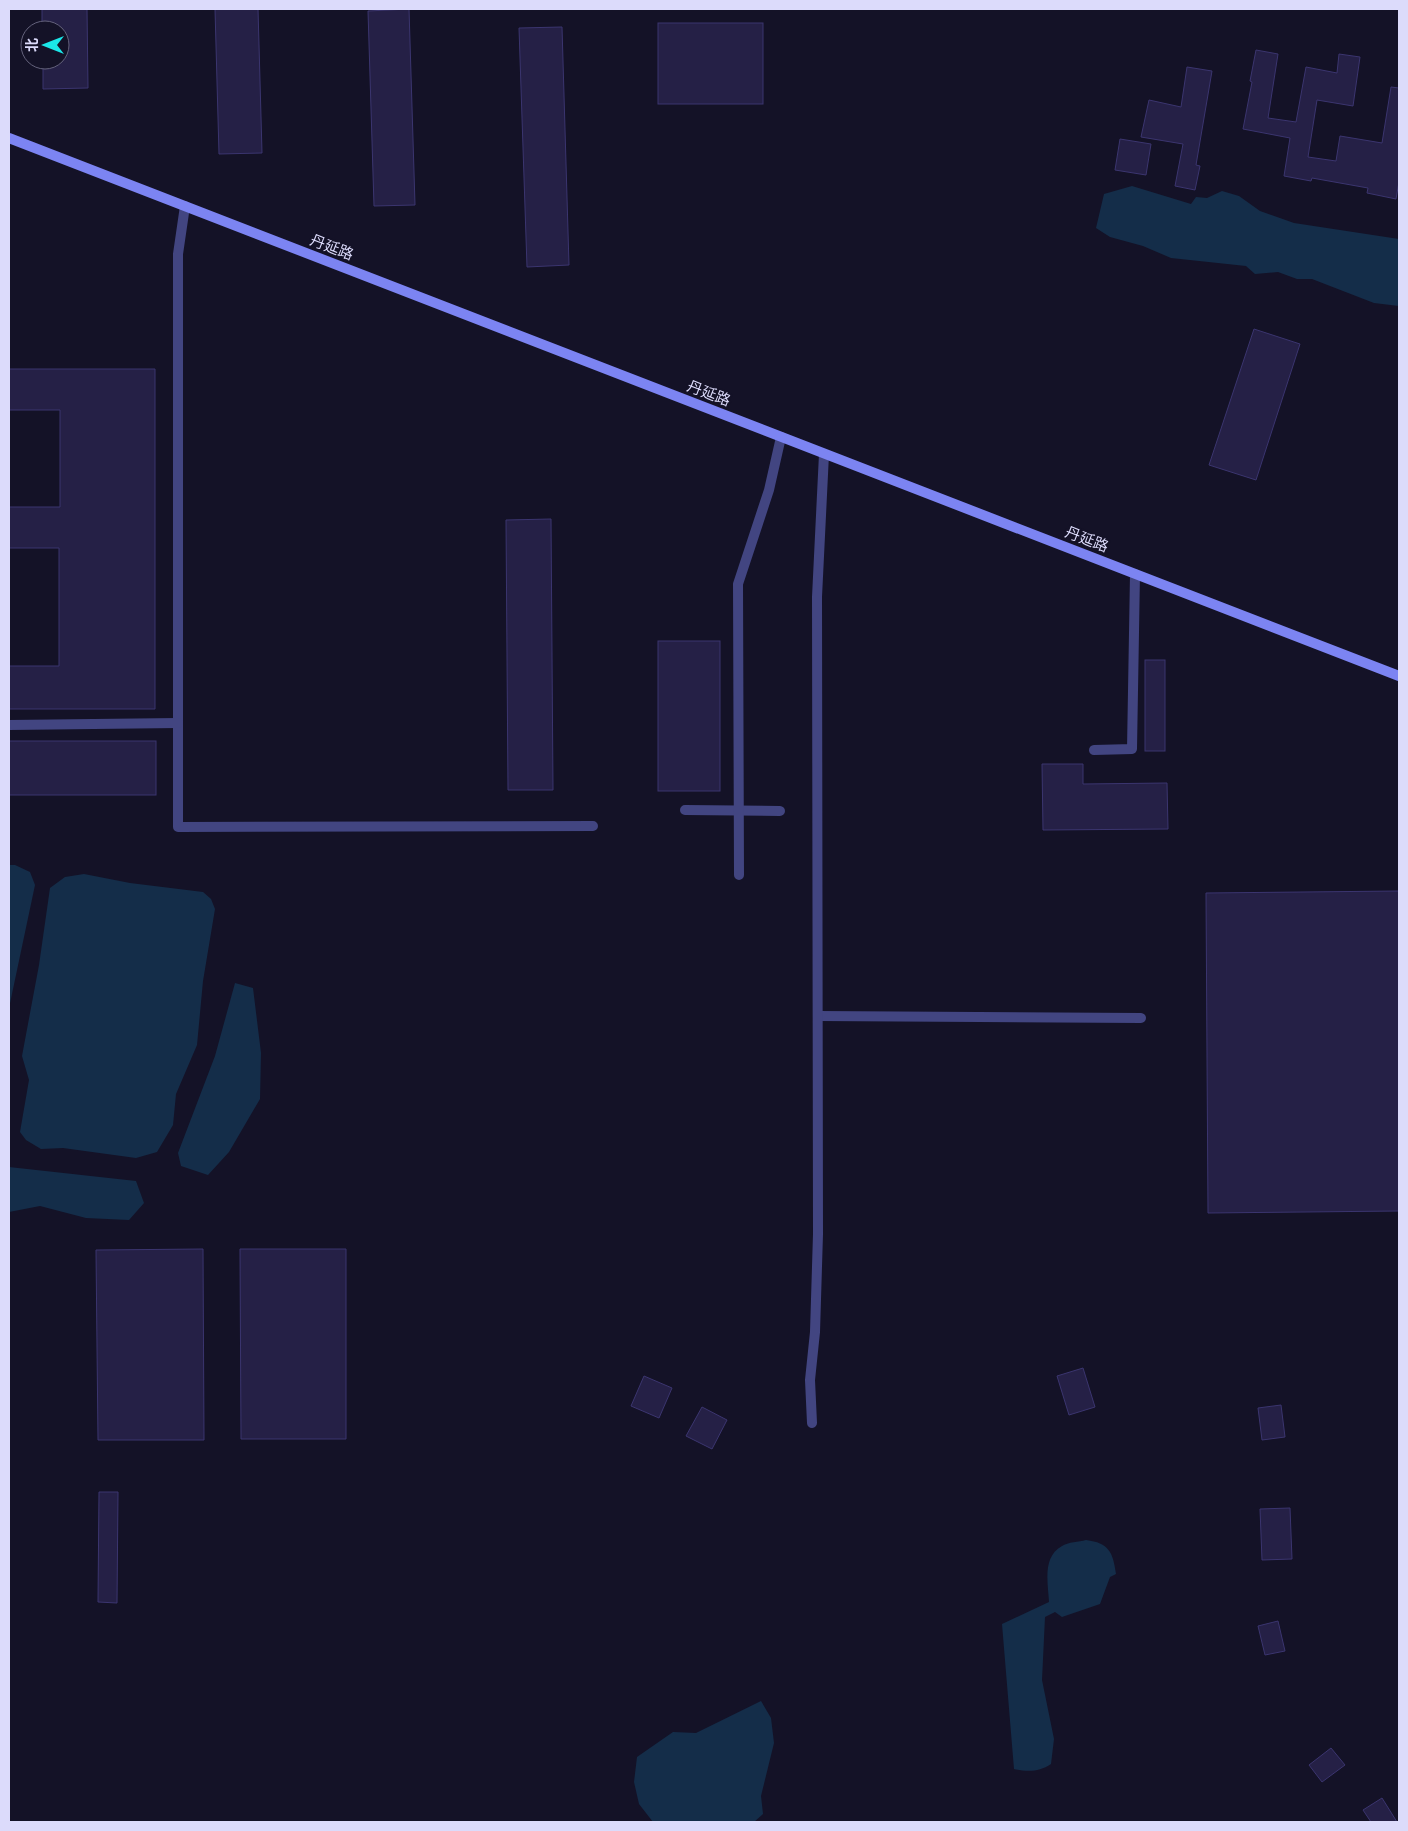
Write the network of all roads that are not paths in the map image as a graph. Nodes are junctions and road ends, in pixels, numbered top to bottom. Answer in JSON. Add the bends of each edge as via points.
{"nodes":[{"id":1,"x":9,"y":138,"type":"edge"},
{"id":2,"x":185,"y":206,"type":"junction"},
{"id":3,"x":781,"y":437,"type":"junction"},
{"id":4,"x":824,"y":454,"type":"junction"},
{"id":5,"x":1135,"y":574,"type":"junction"},
{"id":6,"x":1399,"y":676,"type":"edge"},
{"id":7,"x":178,"y":723,"type":"junction"},
{"id":8,"x":9,"y":726,"type":"edge"},
{"id":9,"x":1094,"y":750,"type":"dead end"},
{"id":10,"x":685,"y":810,"type":"dead end"},
{"id":11,"x":739,"y":810,"type":"junction"},
{"id":12,"x":780,"y":811,"type":"dead end"},
{"id":13,"x":593,"y":826,"type":"dead end"},
{"id":14,"x":739,"y":875,"type":"dead end"},
{"id":15,"x":818,"y":1016,"type":"junction"},
{"id":16,"x":1141,"y":1018,"type":"dead end"},
{"id":17,"x":812,"y":1422,"type":"dead end"}],
"edges":[{"from":1,"to":2,"type":"main road","name":"丹延路"},
{"from":2,"to":3,"type":"main road","name":"丹延路"},
{"from":2,"to":7,"type":"street","via":[[178,254]]},
{"from":3,"to":4,"type":"main road","name":"丹延路"},
{"from":3,"to":11,"type":"street","via":[[769,490],[738,584]]},
{"from":4,"to":5,"type":"main road","name":"丹延路"},
{"from":4,"to":15,"type":"street","via":[[818,597]]},
{"from":5,"to":6,"type":"main road","name":"丹延路"},
{"from":5,"to":9,"type":"street","via":[[1132,749]]},
{"from":7,"to":8,"type":"street"},
{"from":7,"to":13,"type":"street","via":[[178,827]]},
{"from":10,"to":11,"type":"street"},
{"from":11,"to":12,"type":"street"},
{"from":11,"to":14,"type":"street"},
{"from":15,"to":16,"type":"street"},
{"from":15,"to":17,"type":"street","via":[[818,1234],[810,1380]]}]}
